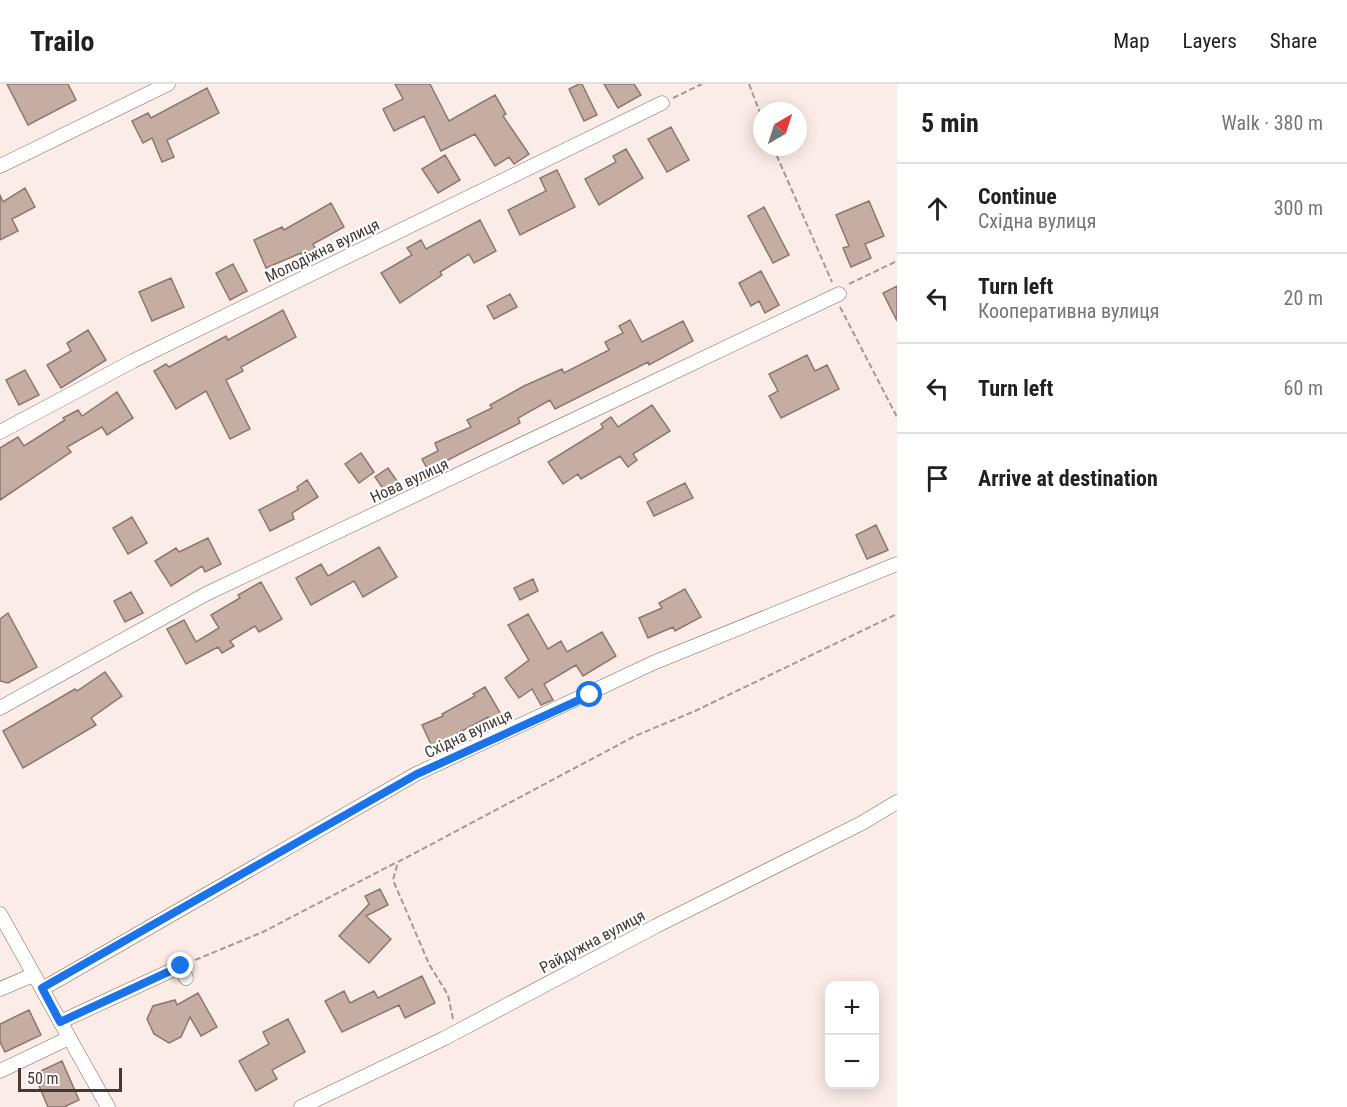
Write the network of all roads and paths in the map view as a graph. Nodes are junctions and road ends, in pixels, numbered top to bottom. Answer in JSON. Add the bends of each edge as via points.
{"nodes":[{"id":1,"x":168,"y":84,"type":"edge"},
{"id":2,"x":702,"y":84,"type":"edge"},
{"id":3,"x":749,"y":84,"type":"edge"},
{"id":4,"x":756,"y":102,"type":"edge"},
{"id":5,"x":662,"y":103,"type":"joint"},
{"id":6,"x":0,"y":166,"type":"edge"},
{"id":7,"x":897,"y":261,"type":"edge"},
{"id":8,"x":839,"y":294,"type":"joint"},
{"id":9,"x":0,"y":432,"type":"edge"},
{"id":10,"x":897,"y":564,"type":"edge"},
{"id":11,"x":897,"y":614,"type":"edge"},
{"id":12,"x":0,"y":708,"type":"edge"},
{"id":13,"x":897,"y":802,"type":"edge"},
{"id":14,"x":398,"y":862,"type":"junction"},
{"id":15,"x":0,"y":914,"type":"edge"},
{"id":16,"x":183,"y":972,"type":"joint"},
{"id":17,"x":33,"y":975,"type":"junction"},
{"id":18,"x":42,"y":988,"type":"junction"},
{"id":19,"x":0,"y":989,"type":"edge"},
{"id":20,"x":60,"y":1022,"type":"junction"},
{"id":21,"x":69,"y":1038,"type":"junction"},
{"id":22,"x":445,"y":1038,"type":"junction"},
{"id":23,"x":0,"y":1071,"type":"edge"},
{"id":24,"x":108,"y":1107,"type":"edge"},
{"id":25,"x":301,"y":1107,"type":"edge"}],
"edges":[{"from":1,"to":6,"type":"street"},
{"from":2,"to":5,"type":"path"},
{"from":3,"to":4,"type":"path"},
{"from":5,"to":9,"type":"street","name":"Молодіжна вулиця","via":[[143,356]]},
{"from":7,"to":8,"type":"path","via":[[848,284]]},
{"from":8,"to":12,"type":"street","name":"Нова вулиця","via":[[206,594]]},
{"from":10,"to":18,"type":"street","name":"Східна вулиця","via":[[653,663],[417,774]]},
{"from":11,"to":14,"type":"path","via":[[635,736]]},
{"from":13,"to":22,"type":"street","name":"Райдужна вулиця"},
{"from":14,"to":16,"type":"path"},
{"from":14,"to":22,"type":"path","via":[[393,880],[453,1011],[453,1025]]},
{"from":15,"to":17,"type":"street"},
{"from":16,"to":20,"type":"street"},
{"from":17,"to":18,"type":"street"},
{"from":17,"to":19,"type":"street"},
{"from":18,"to":20,"type":"street"},
{"from":20,"to":21,"type":"street"},
{"from":21,"to":23,"type":"street"},
{"from":21,"to":24,"type":"street"},
{"from":22,"to":25,"type":"street","name":"Райдужна вулиця"}]}
